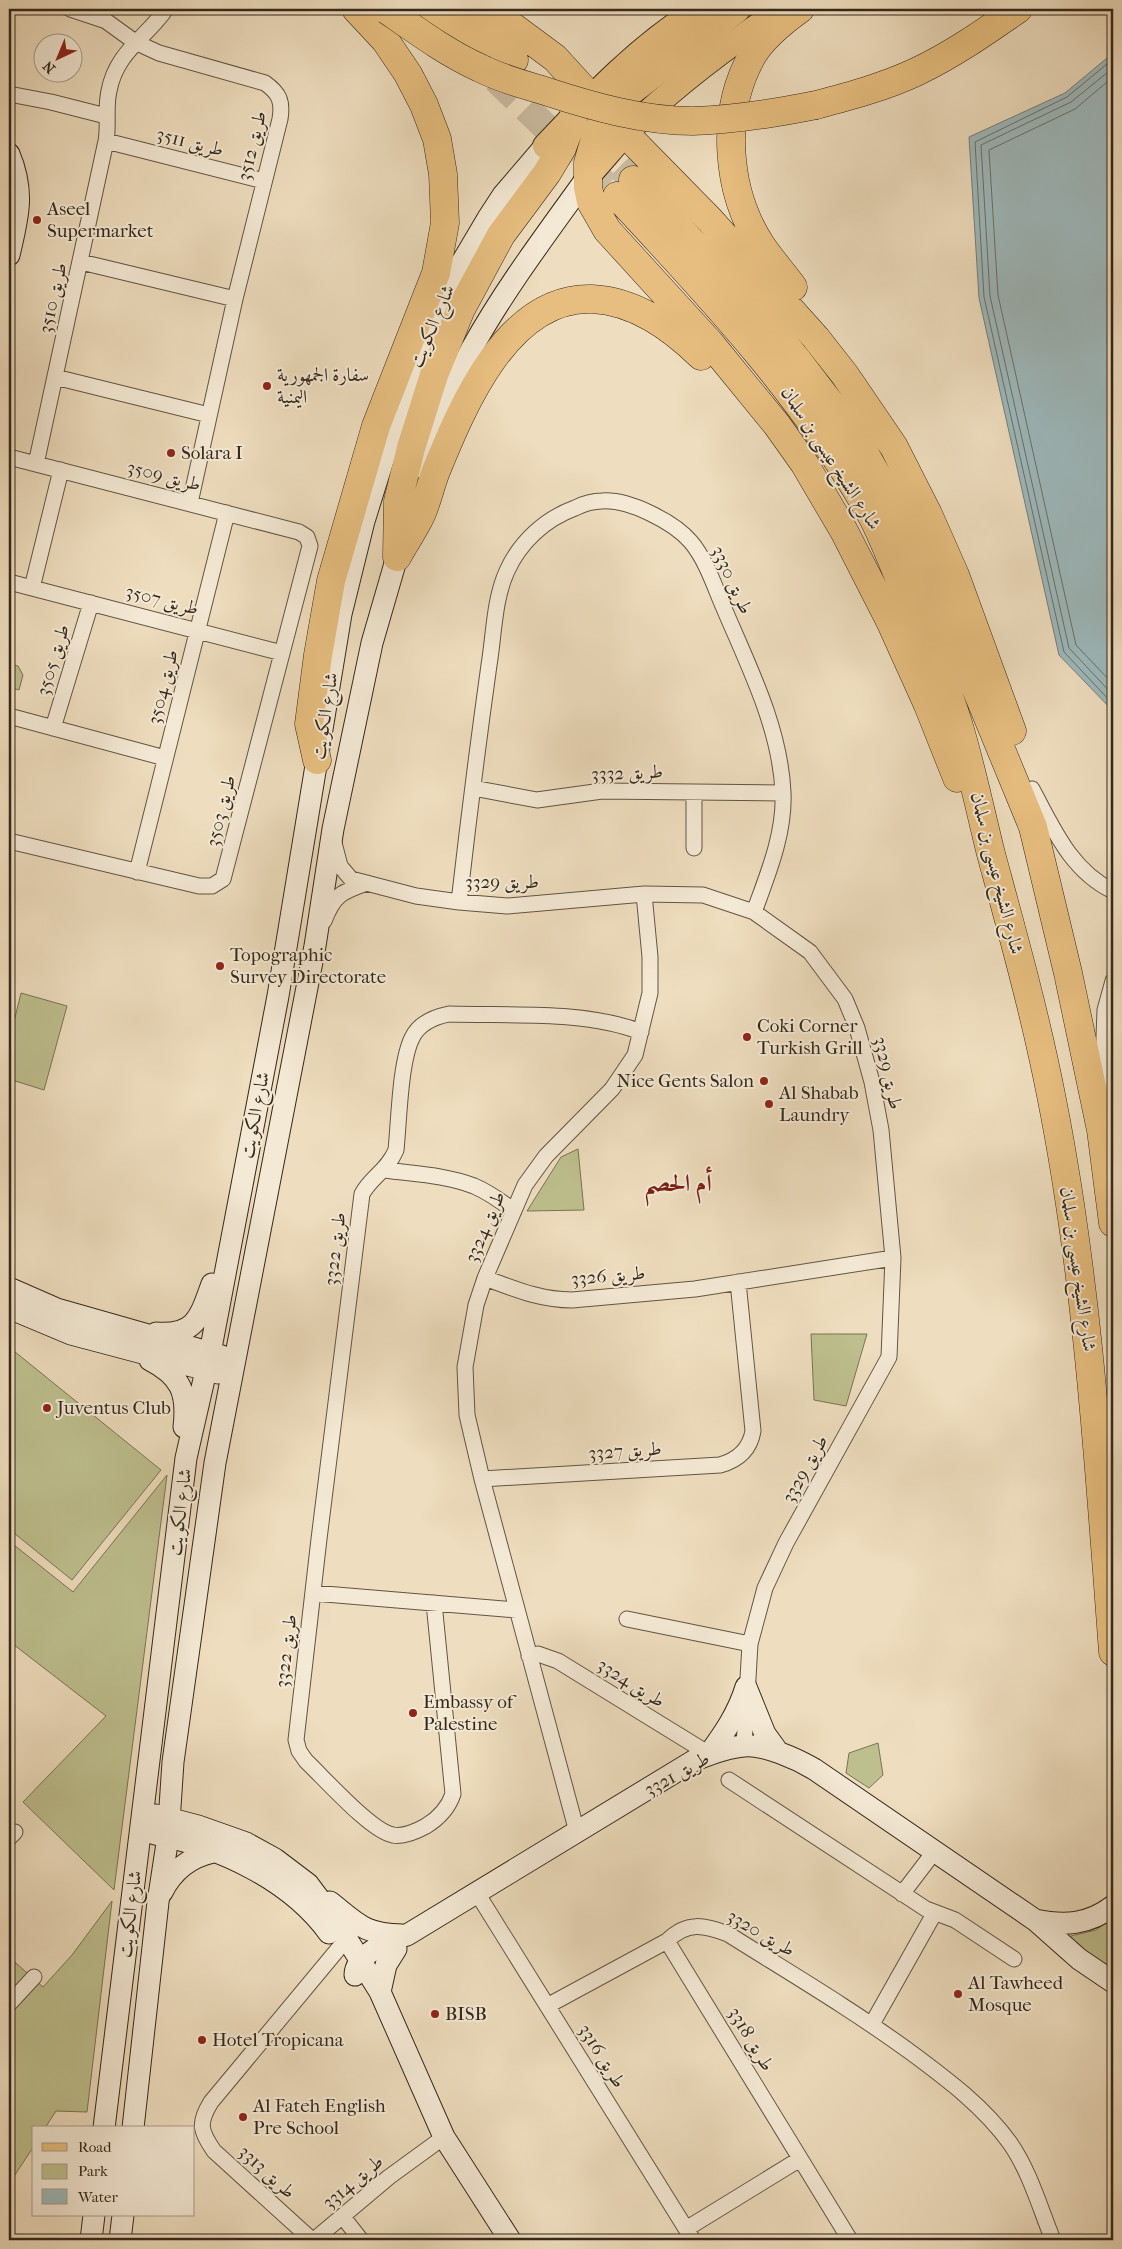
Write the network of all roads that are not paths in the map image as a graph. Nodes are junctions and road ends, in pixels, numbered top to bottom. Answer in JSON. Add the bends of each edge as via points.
{"nodes":[{"id":1,"x":70,"y":9,"type":"edge"},
{"id":2,"x":166,"y":9,"type":"edge"},
{"id":3,"x":356,"y":9,"type":"edge"},
{"id":4,"x":386,"y":9,"type":"edge"},
{"id":5,"x":420,"y":9,"type":"edge"},
{"id":6,"x":460,"y":9,"type":"edge"},
{"id":7,"x":490,"y":9,"type":"edge"},
{"id":8,"x":699,"y":9,"type":"edge"},
{"id":9,"x":736,"y":9,"type":"edge"},
{"id":10,"x":782,"y":9,"type":"edge"},
{"id":11,"x":800,"y":9,"type":"edge"},
{"id":12,"x":1018,"y":9,"type":"edge"},
{"id":13,"x":135,"y":42,"type":"junction"},
{"id":14,"x":514,"y":60,"type":"tunnel mouth"},
{"id":15,"x":496,"y":79,"type":"tunnel mouth"},
{"id":16,"x":13,"y":93,"type":"edge"},
{"id":17,"x":106,"y":116,"type":"junction"},
{"id":18,"x":580,"y":118,"type":"junction"},
{"id":19,"x":626,"y":134,"type":"junction"},
{"id":20,"x":106,"y":141,"type":"junction"},
{"id":21,"x":9,"y":154,"type":"edge"},
{"id":22,"x":588,"y":176,"type":"junction"},
{"id":23,"x":264,"y":181,"type":"junction"},
{"id":24,"x":11,"y":188,"type":"edge"},
{"id":25,"x":9,"y":255,"type":"edge"},
{"id":26,"x":81,"y":262,"type":"junction"},
{"id":27,"x":235,"y":299,"type":"junction"},
{"id":28,"x":56,"y":377,"type":"junction"},
{"id":29,"x":209,"y":415,"type":"junction"},
{"id":30,"x":875,"y":417,"type":"junction"},
{"id":31,"x":9,"y":457,"type":"edge"},
{"id":32,"x":36,"y":464,"type":"junction"},
{"id":33,"x":61,"y":470,"type":"junction"},
{"id":34,"x":190,"y":502,"type":"junction"},
{"id":35,"x":828,"y":503,"type":"junction"},
{"id":36,"x":227,"y":512,"type":"junction"},
{"id":37,"x":307,"y":537,"type":"joint"},
{"id":38,"x":397,"y":557,"type":"junction"},
{"id":39,"x":9,"y":582,"type":"edge"},
{"id":40,"x":32,"y":588,"type":"junction"},
{"id":41,"x":91,"y":603,"type":"junction"},
{"id":42,"x":198,"y":630,"type":"junction"},
{"id":43,"x":282,"y":653,"type":"junction"},
{"id":44,"x":9,"y":716,"type":"edge"},
{"id":45,"x":53,"y":728,"type":"junction"},
{"id":46,"x":166,"y":758,"type":"junction"},
{"id":47,"x":317,"y":760,"type":"junction"},
{"id":48,"x":473,"y":788,"type":"junction"},
{"id":49,"x":1032,"y":789,"type":"junction"},
{"id":50,"x":694,"y":793,"type":"junction"},
{"id":51,"x":783,"y":793,"type":"junction"},
{"id":52,"x":1032,"y":827,"type":"junction"},
{"id":53,"x":333,"y":829,"type":"junction"},
{"id":54,"x":9,"y":841,"type":"edge"},
{"id":55,"x":694,"y":848,"type":"dead end"},
{"id":56,"x":990,"y":849,"type":"junction"},
{"id":57,"x":137,"y":872,"type":"junction"},
{"id":58,"x":367,"y":883,"type":"junction"},
{"id":59,"x":1113,"y":892,"type":"edge"},
{"id":60,"x":644,"y":894,"type":"junction"},
{"id":61,"x":459,"y":902,"type":"junction"},
{"id":62,"x":754,"y":912,"type":"junction"},
{"id":63,"x":315,"y":946,"type":"junction"},
{"id":64,"x":1113,"y":981,"type":"edge"},
{"id":65,"x":641,"y":1032,"type":"junction"},
{"id":66,"x":1101,"y":1130,"type":"junction"},
{"id":67,"x":385,"y":1170,"type":"junction"},
{"id":68,"x":514,"y":1210,"type":"junction"},
{"id":69,"x":1113,"y":1223,"type":"edge"},
{"id":70,"x":228,"y":1256,"type":"junction"},
{"id":71,"x":893,"y":1258,"type":"junction"},
{"id":72,"x":485,"y":1278,"type":"junction"},
{"id":73,"x":738,"y":1282,"type":"junction"},
{"id":74,"x":9,"y":1288,"type":"edge"},
{"id":75,"x":9,"y":1308,"type":"edge"},
{"id":76,"x":130,"y":1340,"type":"junction"},
{"id":77,"x":208,"y":1361,"type":"junction"},
{"id":78,"x":233,"y":1368,"type":"junction"},
{"id":79,"x":186,"y":1458,"type":"junction"},
{"id":80,"x":482,"y":1480,"type":"junction"},
{"id":81,"x":313,"y":1593,"type":"junction"},
{"id":82,"x":434,"y":1603,"type":"junction"},
{"id":83,"x":516,"y":1610,"type":"junction"},
{"id":84,"x":627,"y":1619,"type":"dead end"},
{"id":85,"x":750,"y":1644,"type":"junction"},
{"id":86,"x":1113,"y":1652,"type":"edge"},
{"id":87,"x":529,"y":1656,"type":"junction"},
{"id":88,"x":746,"y":1687,"type":"junction"},
{"id":89,"x":744,"y":1746,"type":"junction"},
{"id":90,"x":778,"y":1752,"type":"junction"},
{"id":91,"x":709,"y":1754,"type":"junction"},
{"id":92,"x":172,"y":1762,"type":"junction"},
{"id":93,"x":729,"y":1780,"type":"dead end"},
{"id":94,"x":140,"y":1822,"type":"junction"},
{"id":95,"x":198,"y":1826,"type":"junction"},
{"id":96,"x":169,"y":1827,"type":"junction"},
{"id":97,"x":577,"y":1832,"type":"junction"},
{"id":98,"x":213,"y":1852,"type":"junction"},
{"id":99,"x":934,"y":1852,"type":"junction"},
{"id":100,"x":308,"y":1884,"type":"junction"},
{"id":101,"x":477,"y":1893,"type":"junction"},
{"id":102,"x":902,"y":1894,"type":"junction"},
{"id":103,"x":158,"y":1902,"type":"junction"},
{"id":104,"x":1113,"y":1906,"type":"edge"},
{"id":105,"x":934,"y":1914,"type":"junction"},
{"id":106,"x":1035,"y":1920,"type":"junction"},
{"id":107,"x":667,"y":1940,"type":"junction"},
{"id":108,"x":402,"y":1942,"type":"junction"},
{"id":109,"x":344,"y":1945,"type":"junction"},
{"id":110,"x":1014,"y":1959,"type":"dead end"},
{"id":111,"x":358,"y":1968,"type":"junction"},
{"id":112,"x":34,"y":1977,"type":"dead end"},
{"id":113,"x":1113,"y":1982,"type":"edge"},
{"id":114,"x":380,"y":1992,"type":"junction"},
{"id":115,"x":9,"y":2004,"type":"edge"},
{"id":116,"x":547,"y":2006,"type":"junction"},
{"id":117,"x":872,"y":2024,"type":"junction"},
{"id":118,"x":406,"y":2054,"type":"junction"},
{"id":119,"x":104,"y":2126,"type":"edge"},
{"id":120,"x":133,"y":2126,"type":"edge"},
{"id":121,"x":444,"y":2137,"type":"junction"},
{"id":122,"x":800,"y":2158,"type":"junction"},
{"id":123,"x":123,"y":2216,"type":"edge"},
{"id":124,"x":343,"y":2217,"type":"junction"},
{"id":125,"x":690,"y":2234,"type":"edge"},
{"id":126,"x":120,"y":2240,"type":"edge"},
{"id":127,"x":313,"y":2240,"type":"edge"},
{"id":128,"x":361,"y":2240,"type":"edge"},
{"id":129,"x":510,"y":2240,"type":"edge"},
{"id":130,"x":850,"y":2240,"type":"edge"},
{"id":131,"x":1053,"y":2240,"type":"edge"}],
"edges":[{"from":1,"to":13,"type":"street","via":[[106,21]]},
{"from":2,"to":13,"type":"street","name":"طريق 3510"},
{"from":3,"to":47,"type":"highway","via":[[385,40],[424,105],[436,139],[443,174],[445,224],[436,273],[376,426],[331,582],[310,724]]},
{"from":4,"to":12,"type":"highway","bridge":true,"via":[[481,69],[562,97],[616,111],[691,121],[778,113],[861,93],[916,72],[972,41]]},
{"from":5,"to":15,"type":"highway"},
{"from":6,"to":14,"type":"highway"},
{"from":7,"to":18,"type":"highway","via":[[555,58]]},
{"from":8,"to":18,"type":"main road","via":[[613,76]]},
{"from":9,"to":18,"type":"highway","via":[[628,93]]},
{"from":10,"to":19,"type":"main road","via":[[699,69]]},
{"from":11,"to":30,"type":"highway","via":[[762,42],[751,57],[735,105],[731,161],[745,213],[760,244],[826,329]]},
{"from":13,"to":17,"type":"street","name":"طريق 3510","via":[[113,76]]},
{"from":13,"to":23,"type":"street","name":"طريق 3512","via":[[159,53],[252,78],[273,88],[282,100],[282,111]]},
{"from":16,"to":17,"type":"street"},
{"from":17,"to":20,"type":"street","name":"طريق 3510"},
{"from":18,"to":19,"type":"highway"},
{"from":18,"to":22,"type":"highway"},
{"from":18,"to":38,"type":"highway","via":[[556,161],[501,235],[461,309],[434,375],[400,492]]},
{"from":18,"to":47,"type":"main road","name":"شارع الكويت","via":[[503,195],[469,248],[435,316],[406,387],[364,521],[341,614]]},
{"from":19,"to":22,"type":"main road"},
{"from":19,"to":30,"type":"highway","via":[[776,292],[834,360]]},
{"from":20,"to":23,"type":"street","name":"طريق 3511"},
{"from":20,"to":26,"type":"street","name":"طريق 3510"},
{"from":21,"to":24,"type":"main road"},
{"from":22,"to":35,"type":"highway","via":[[591,202],[607,230],[748,388],[804,463]]},
{"from":22,"to":38,"type":"main road","name":"شارع الكويت","via":[[525,264],[472,348],[442,414]]},
{"from":23,"to":27,"type":"street","name":"طريق 3512"},
{"from":24,"to":25,"type":"main road","via":[[20,207]]},
{"from":26,"to":27,"type":"street"},
{"from":26,"to":28,"type":"street","name":"طريق 3510"},
{"from":27,"to":29,"type":"street","name":"طريق 3512"},
{"from":28,"to":29,"type":"street"},
{"from":28,"to":32,"type":"street","name":"طريق 3510"},
{"from":29,"to":34,"type":"street","name":"طريق 3512"},
{"from":30,"to":49,"type":"highway","via":[[917,491],[955,575]]},
{"from":31,"to":32,"type":"street","name":"طريق 3509"},
{"from":32,"to":33,"type":"street","name":"طريق 3509"},
{"from":33,"to":34,"type":"street","name":"طريق 3509"},
{"from":33,"to":40,"type":"street"},
{"from":34,"to":36,"type":"street","name":"طريق 3509"},
{"from":35,"to":38,"type":"highway","via":[[761,420],[683,338],[640,311],[615,302],[579,299],[544,309],[528,320],[495,358],[476,386],[436,471],[420,516]]},
{"from":35,"to":56,"type":"highway","via":[[891,623]]},
{"from":36,"to":37,"type":"street","name":"طريق 3509"},
{"from":36,"to":42,"type":"street","name":"طريق 3504"},
{"from":37,"to":43,"type":"street","name":"طريق 3503","via":[[310,546]]},
{"from":38,"to":53,"type":"main road","name":"شارع الكويت","via":[[372,643]]},
{"from":39,"to":40,"type":"street","name":"طريق 3507"},
{"from":40,"to":41,"type":"street","name":"طريق 3507"},
{"from":41,"to":42,"type":"street","name":"طريق 3507"},
{"from":41,"to":45,"type":"street","name":"طريق 3505"},
{"from":42,"to":43,"type":"street","name":"طريق 3507"},
{"from":42,"to":46,"type":"street","name":"طريق 3504"},
{"from":43,"to":57,"type":"street","name":"طريق 3503","via":[[223,879],[204,887]]},
{"from":44,"to":45,"type":"street"},
{"from":45,"to":46,"type":"street"},
{"from":46,"to":57,"type":"street","name":"طريق 3504"},
{"from":47,"to":70,"type":"main road","name":"شارع الكويت","via":[[278,996]]},
{"from":48,"to":50,"type":"street","name":"طريق 3332","via":[[537,800],[602,791]]},
{"from":48,"to":51,"type":"street","name":"طريق 3330","via":[[500,593],[506,572],[521,547],[543,524],[564,512],[603,500],[621,503],[664,520],[680,531],[699,553],[767,713],[778,755]]},
{"from":48,"to":61,"type":"street","name":"طريق 3330"},
{"from":49,"to":52,"type":"highway"},
{"from":49,"to":59,"type":"street","via":[[1068,853],[1091,877]]},
{"from":50,"to":51,"type":"street","name":"طريق 3332"},
{"from":50,"to":55,"type":"street"},
{"from":51,"to":62,"type":"street","name":"طريق 3330","via":[[775,850]]},
{"from":52,"to":56,"type":"highway","name":"شارع الشيخ عيسى بن سلمان","via":[[962,654],[904,523],[853,433],[752,305],[625,188],[800,405],[875,522],[939,671],[956,719]]},
{"from":52,"to":66,"type":"highway","name":"شارع الشيخ عيسى بن سلمان","via":[[1068,973]]},
{"from":53,"to":58,"type":"street","name":"طريق 3329","via":[[334,849],[340,866],[351,879]]},
{"from":53,"to":63,"type":"main road","name":"شارع الكويت"},
{"from":54,"to":57,"type":"street","name":"طريق 3503"},
{"from":56,"to":86,"type":"highway","name":"شارع الشيخ عيسى بن سلمان","via":[[1052,1100],[1067,1187],[1089,1347]]},
{"from":58,"to":61,"type":"street","name":"طريق 3329","via":[[416,896]]},
{"from":58,"to":63,"type":"street","via":[[336,897]]},
{"from":60,"to":61,"type":"street","name":"طريق 3329","via":[[507,906]]},
{"from":60,"to":62,"type":"street","name":"طريق 3329","via":[[703,895]]},
{"from":60,"to":65,"type":"street","name":"طريق 3324","via":[[650,993]]},
{"from":62,"to":71,"type":"street","name":"طريق 3329","via":[[810,952],[845,999],[857,1028],[881,1130]]},
{"from":63,"to":78,"type":"main road","name":"شارع الكويت"},
{"from":64,"to":66,"type":"street","via":[[1105,1010]]},
{"from":65,"to":67,"type":"street","name":"طريق 3322","via":[[605,1021],[580,1018],[449,1014],[426,1022],[412,1037],[407,1054],[396,1150]]},
{"from":65,"to":68,"type":"street","name":"طريق 3324","via":[[635,1055],[624,1073],[546,1156],[525,1185]]},
{"from":66,"to":69,"type":"highway","name":"شارع الشيخ عيسى بن سلمان"},
{"from":67,"to":68,"type":"street","via":[[473,1186]]},
{"from":67,"to":81,"type":"street","name":"طريق 3322","via":[[369,1184],[361,1199]]},
{"from":68,"to":72,"type":"street","name":"طريق 3324"},
{"from":70,"to":76,"type":"main road","via":[[212,1284],[198,1320],[189,1328]]},
{"from":70,"to":77,"type":"main road","name":"شارع الكويت"},
{"from":71,"to":73,"type":"street","name":"طريق 3326"},
{"from":71,"to":85,"type":"street","name":"طريق 3329","via":[[889,1357],[776,1562],[765,1588]]},
{"from":72,"to":73,"type":"street","name":"طريق 3326","via":[[531,1296],[557,1300],[695,1289]]},
{"from":72,"to":80,"type":"street","name":"طريق 3324","via":[[476,1305],[465,1367],[467,1415]]},
{"from":73,"to":80,"type":"street","name":"طريق 3327","via":[[753,1431],[752,1439],[741,1455],[720,1465]]},
{"from":74,"to":76,"type":"main road"},
{"from":75,"to":76,"type":"main road","via":[[64,1331]]},
{"from":76,"to":77,"type":"main road"},
{"from":76,"to":79,"type":"main road","via":[[179,1384],[186,1409]]},
{"from":77,"to":78,"type":"main road"},
{"from":77,"to":79,"type":"main road","name":"شارع الكويت"},
{"from":78,"to":92,"type":"main road","name":"شارع الكويت","via":[[208,1508]]},
{"from":79,"to":94,"type":"main road","name":"شارع الكويت"},
{"from":80,"to":83,"type":"street","name":"طريق 3324"},
{"from":81,"to":82,"type":"street"},
{"from":81,"to":82,"type":"street","name":"طريق 3322","via":[[297,1746],[306,1761],[376,1828],[400,1836],[435,1820],[448,1806],[453,1794]]},
{"from":82,"to":83,"type":"street"},
{"from":83,"to":87,"type":"street","name":"طريق 3324"},
{"from":84,"to":85,"type":"street"},
{"from":85,"to":88,"type":"street","name":"طريق 3329"},
{"from":87,"to":91,"type":"street","name":"طريق 3324","via":[[538,1654],[558,1661]]},
{"from":87,"to":97,"type":"street","name":"طريق 3324"},
{"from":88,"to":89,"type":"street","name":"طريق 3329"},
{"from":88,"to":90,"type":"main road","via":[[766,1734]]},
{"from":88,"to":91,"type":"main road","via":[[730,1726]]},
{"from":89,"to":90,"type":"main road","name":"طريق 3321"},
{"from":89,"to":91,"type":"main road","name":"طريق 3321"},
{"from":90,"to":99,"type":"main road","name":"طريق 3321","via":[[814,1769]]},
{"from":91,"to":97,"type":"main road","name":"طريق 3321"},
{"from":92,"to":95,"type":"main road","via":[[182,1805]]},
{"from":92,"to":96,"type":"main road","name":"شارع الكويت"},
{"from":93,"to":102,"type":"street"},
{"from":94,"to":96,"type":"main road"},
{"from":94,"to":119,"type":"main road","name":"شارع الكويت"},
{"from":95,"to":96,"type":"main road"},
{"from":95,"to":100,"type":"main road","via":[[246,1842]]},
{"from":96,"to":98,"type":"main road"},
{"from":96,"to":103,"type":"main road","name":"شارع الكويت"},
{"from":97,"to":101,"type":"main road","name":"طريق 3321"},
{"from":98,"to":103,"type":"main road","via":[[199,1855],[179,1869],[166,1884]]},
{"from":98,"to":109,"type":"main road","via":[[248,1866],[285,1890]]},
{"from":99,"to":102,"type":"street"},
{"from":99,"to":106,"type":"main road","name":"طريق 3321"},
{"from":100,"to":108,"type":"main road","via":[[364,1929]]},
{"from":100,"to":109,"type":"main road"},
{"from":101,"to":108,"type":"main road","name":"طريق 3321"},
{"from":101,"to":116,"type":"street","name":"طريق 3316"},
{"from":102,"to":105,"type":"street"},
{"from":103,"to":120,"type":"main road","name":"شارع الكويت"},
{"from":104,"to":106,"type":"main road","name":"طريق 3321","via":[[1096,1917],[1076,1923]]},
{"from":105,"to":110,"type":"street","via":[[955,1920]]},
{"from":105,"to":117,"type":"street"},
{"from":106,"to":113,"type":"main road","name":"طريق 3321","via":[[1079,1959]]},
{"from":107,"to":116,"type":"street","name":"طريق 3320"},
{"from":107,"to":117,"type":"street","name":"طريق 3320","via":[[688,1927],[710,1928],[728,1934]]},
{"from":107,"to":122,"type":"street","name":"طريق 3318"},
{"from":108,"to":111,"type":"main road","name":"طريق 3321","via":[[390,1940]]},
{"from":108,"to":114,"type":"main road","via":[[386,1965]]},
{"from":109,"to":111,"type":"main road"},
{"from":109,"to":127,"type":"street","name":"طريق 3313","via":[[210,2102],[202,2123],[203,2132],[214,2151]]},
{"from":111,"to":114,"type":"main road"},
{"from":111,"to":118,"type":"main road"},
{"from":112,"to":115,"type":"street"},
{"from":114,"to":118,"type":"main road"},
{"from":116,"to":125,"type":"street","name":"طريق 3316"},
{"from":117,"to":131,"type":"street","name":"طريق 3320","via":[[946,2078],[989,2118],[1024,2167]]},
{"from":118,"to":121,"type":"main road"},
{"from":121,"to":124,"type":"street","name":"طريق 3314","via":[[389,2177]]},
{"from":121,"to":129,"type":"main road"},
{"from":122,"to":125,"type":"street"},
{"from":122,"to":130,"type":"street","name":"طريق 3318"},
{"from":123,"to":126,"type":"main road"},
{"from":124,"to":127,"type":"street","name":"طريق 3314"},
{"from":124,"to":128,"type":"street"}]}
